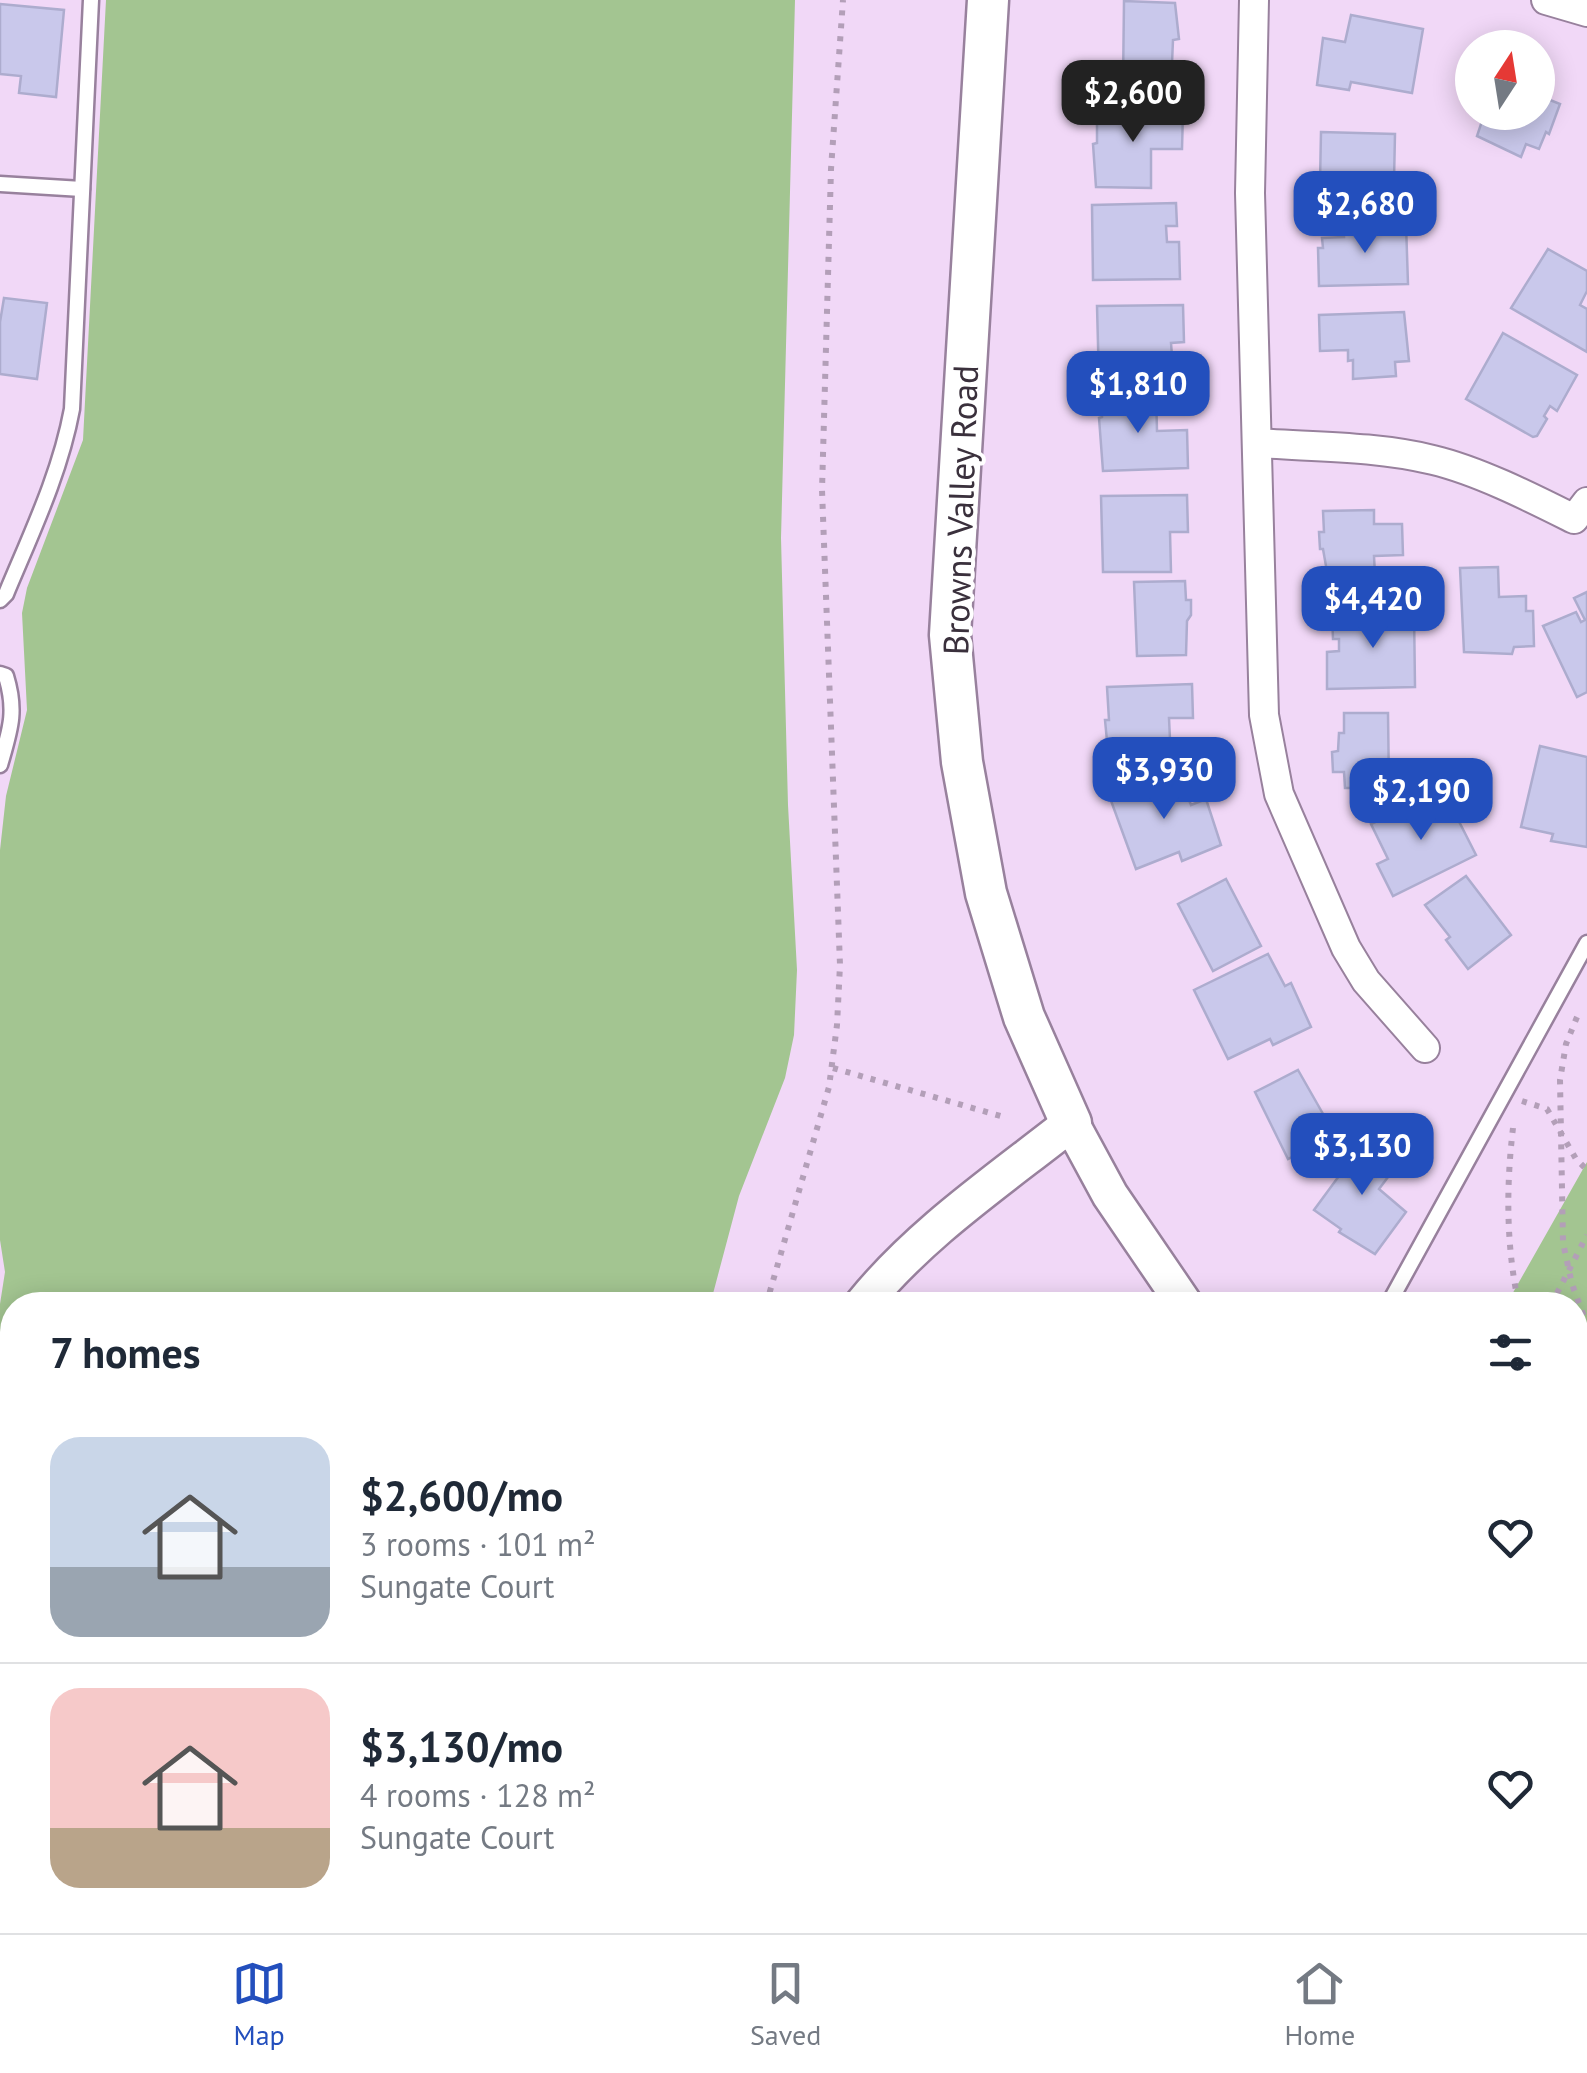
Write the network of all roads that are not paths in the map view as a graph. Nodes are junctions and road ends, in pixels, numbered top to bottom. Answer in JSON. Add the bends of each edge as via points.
{"nodes":[{"id":1,"x":91,"y":0,"type":"edge"},
{"id":2,"x":988,"y":0,"type":"edge"},
{"id":3,"x":1254,"y":0,"type":"edge"},
{"id":4,"x":1546,"y":0,"type":"edge"},
{"id":5,"x":1587,"y":12,"type":"edge"},
{"id":6,"x":0,"y":184,"type":"edge"},
{"id":7,"x":82,"y":190,"type":"junction"},
{"id":8,"x":1257,"y":443,"type":"junction"},
{"id":9,"x":1587,"y":502,"type":"edge"},
{"id":10,"x":0,"y":600,"type":"edge"},
{"id":11,"x":0,"y":674,"type":"edge"},
{"id":12,"x":0,"y":765,"type":"edge"},
{"id":13,"x":1587,"y":943,"type":"edge"},
{"id":14,"x":1425,"y":1048,"type":"dead end"},
{"id":15,"x":1072,"y":1123,"type":"junction"},
{"id":16,"x":873,"y":1292,"type":"edge"},
{"id":17,"x":1176,"y":1292,"type":"edge"},
{"id":18,"x":1395,"y":1292,"type":"edge"}],
"edges":[{"from":1,"to":7,"type":"lane"},
{"from":2,"to":15,"type":"main road","name":"Browns Valley Road","via":[[950,635],[962,762],[986,892],[1024,1016]]},
{"from":3,"to":8,"type":"street","via":[[1250,193]]},
{"from":4,"to":5,"type":"street"},
{"from":6,"to":7,"type":"lane"},
{"from":7,"to":10,"type":"lane","via":[[66,439]]},
{"from":8,"to":9,"type":"street","via":[[1434,460],[1574,520]]},
{"from":8,"to":14,"type":"street","via":[[1264,715],[1280,794],[1346,948],[1366,982]]},
{"from":11,"to":12,"type":"lane","via":[[14,701]]},
{"from":13,"to":18,"type":"lane"},
{"from":15,"to":16,"type":"street","via":[[893,1267]]},
{"from":15,"to":17,"type":"street"}]}
